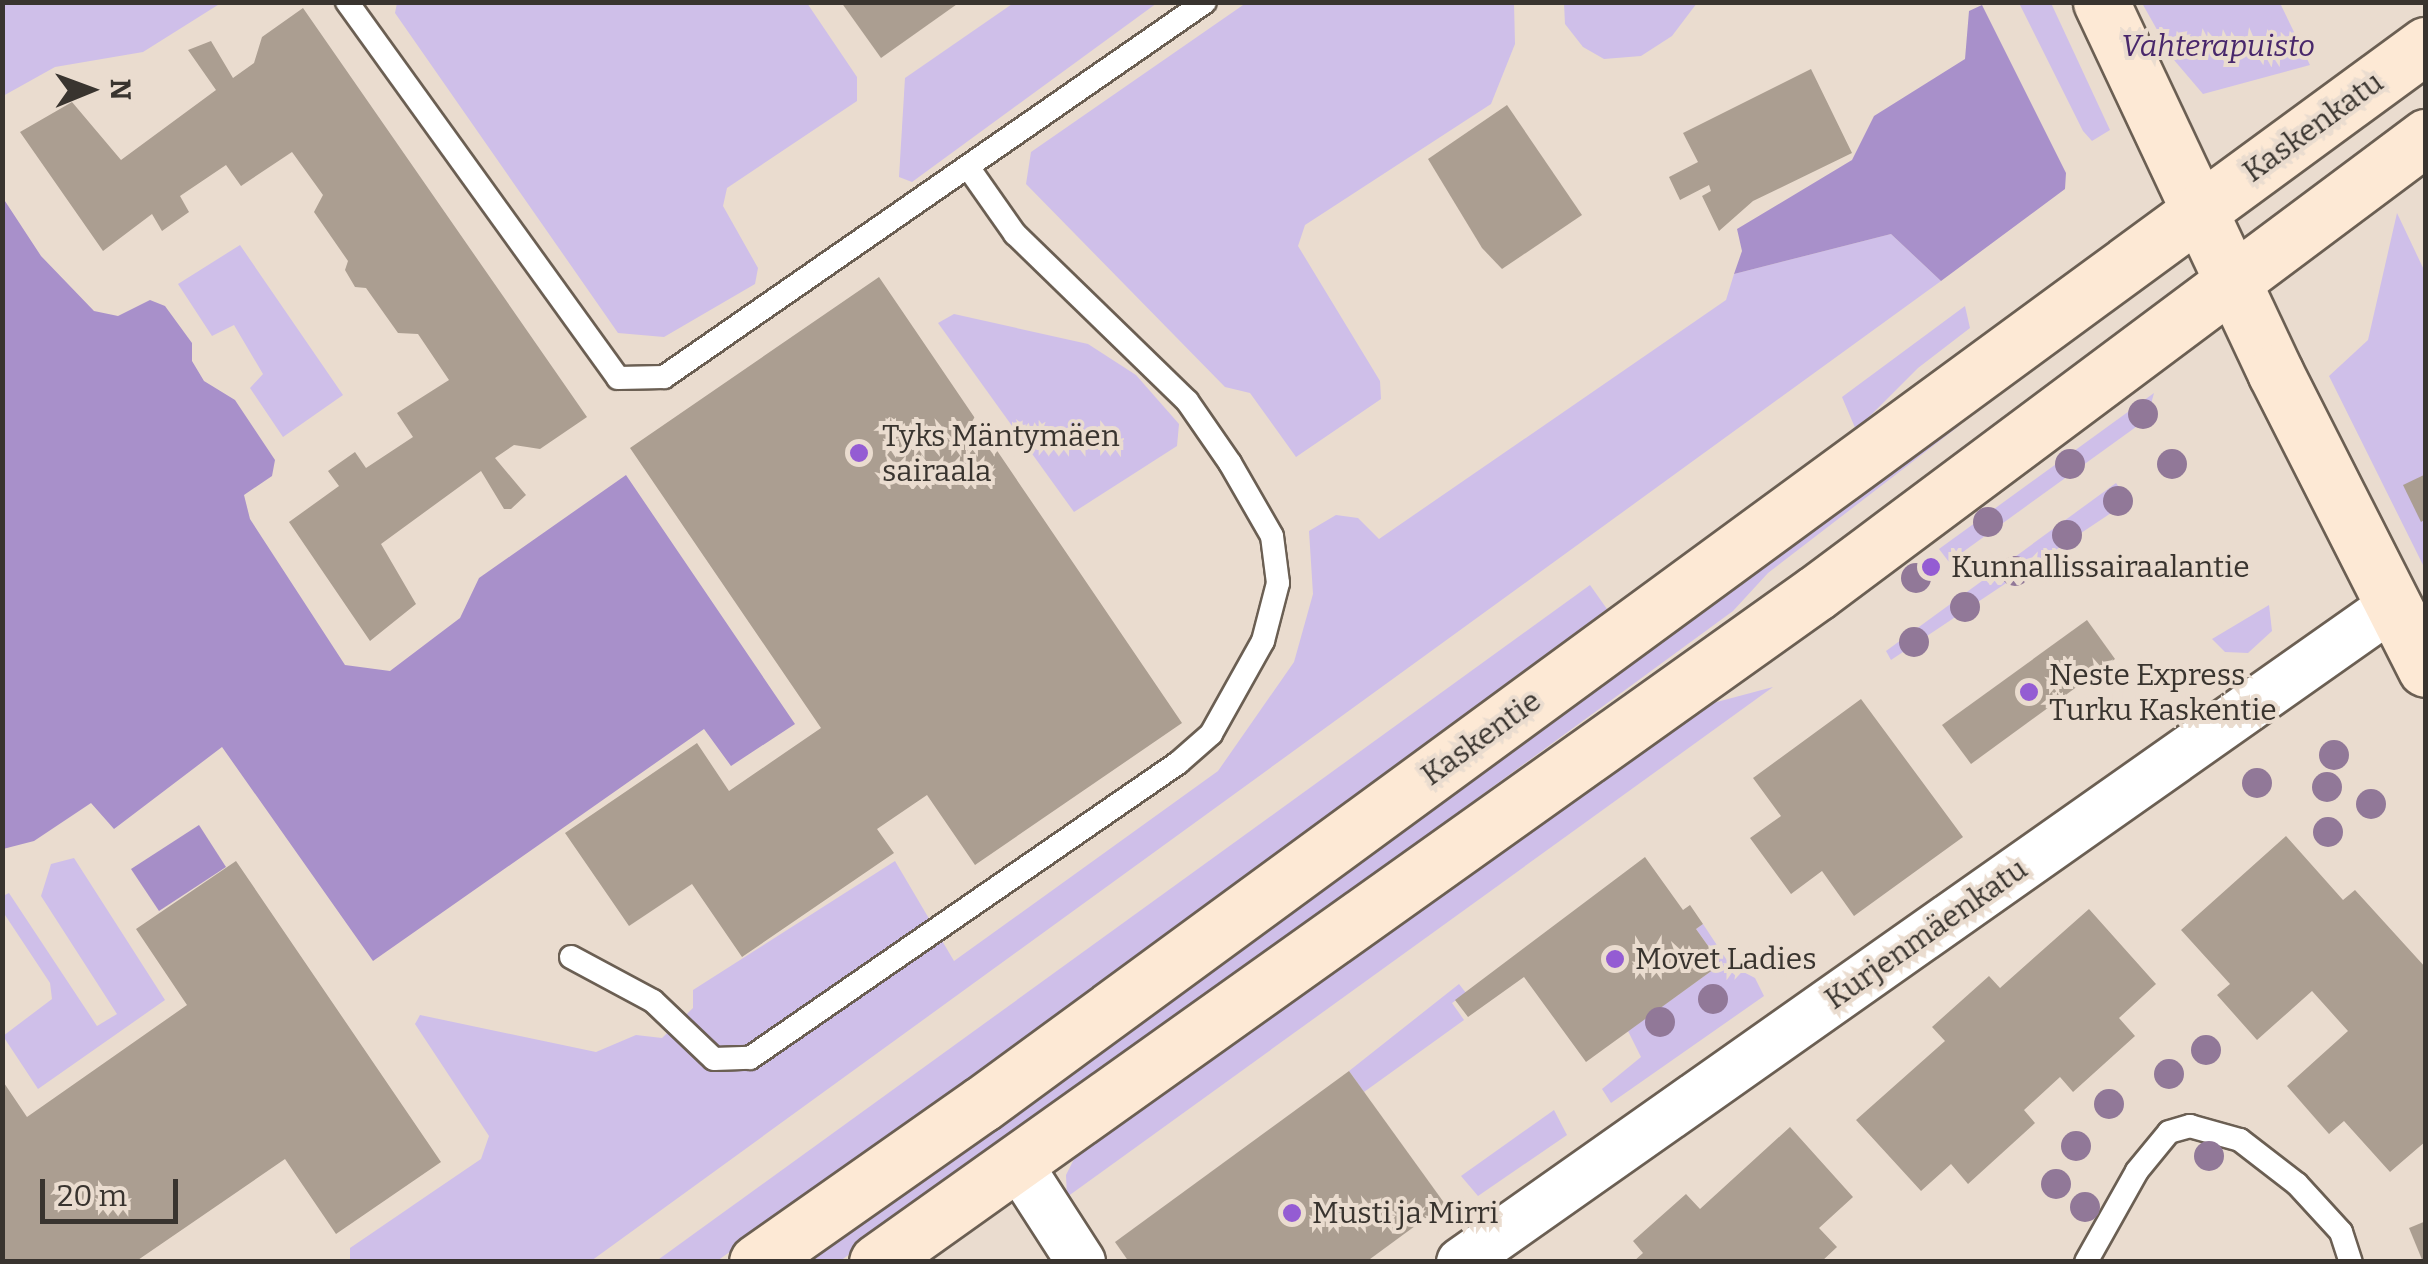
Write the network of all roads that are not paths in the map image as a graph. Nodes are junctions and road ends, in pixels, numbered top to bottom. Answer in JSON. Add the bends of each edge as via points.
{"nodes":[{"id":1,"x":347,"y":2,"type":"edge"},
{"id":2,"x":1205,"y":2,"type":"edge"},
{"id":3,"x":2102,"y":2,"type":"edge"},
{"id":4,"x":2426,"y":45,"type":"edge"},
{"id":5,"x":2426,"y":137,"type":"edge"},
{"id":6,"x":970,"y":170,"type":"junction"},
{"id":7,"x":2201,"y":209,"type":"junction"},
{"id":8,"x":2232,"y":280,"type":"junction"},
{"id":9,"x":2390,"y":607,"type":"junction"},
{"id":10,"x":2426,"y":669,"type":"edge"},
{"id":11,"x":571,"y":957,"type":"dead end"},
{"id":12,"x":1016,"y":1161,"type":"junction"},
{"id":13,"x":1461,"y":1261,"type":"edge"},
{"id":14,"x":756,"y":1262,"type":"edge"},
{"id":15,"x":877,"y":1262,"type":"edge"},
{"id":16,"x":1080,"y":1262,"type":"edge"},
{"id":17,"x":2086,"y":1262,"type":"edge"},
{"id":18,"x":2351,"y":1262,"type":"edge"}],
"edges":[{"from":1,"to":6,"type":"lane","via":[[618,378],[664,377]]},
{"from":2,"to":6,"type":"lane"},
{"from":3,"to":7,"type":"main road"},
{"from":4,"to":7,"type":"main road","name":"Kaskenkatu"},
{"from":5,"to":8,"type":"main road"},
{"from":6,"to":11,"type":"lane","via":[[1015,234],[1130,338],[1187,401],[1230,463],[1272,536],[1278,583],[1263,641],[1211,734],[1178,763],[750,1058],[714,1059],[653,1002]]},
{"from":7,"to":8,"type":"main road"},
{"from":7,"to":14,"type":"main road","name":"Kaskentie","via":[[982,1104]]},
{"from":8,"to":9,"type":"main road"},
{"from":8,"to":12,"type":"main road","via":[[1816,593]]},
{"from":9,"to":10,"type":"main road"},
{"from":9,"to":13,"type":"street","name":"Kurjenmäenkatu"},
{"from":12,"to":15,"type":"main road"},
{"from":12,"to":16,"type":"street"},
{"from":17,"to":18,"type":"lane","via":[[2137,1170],[2169,1132],[2190,1126],[2240,1140],[2297,1184],[2341,1232]]}]}
